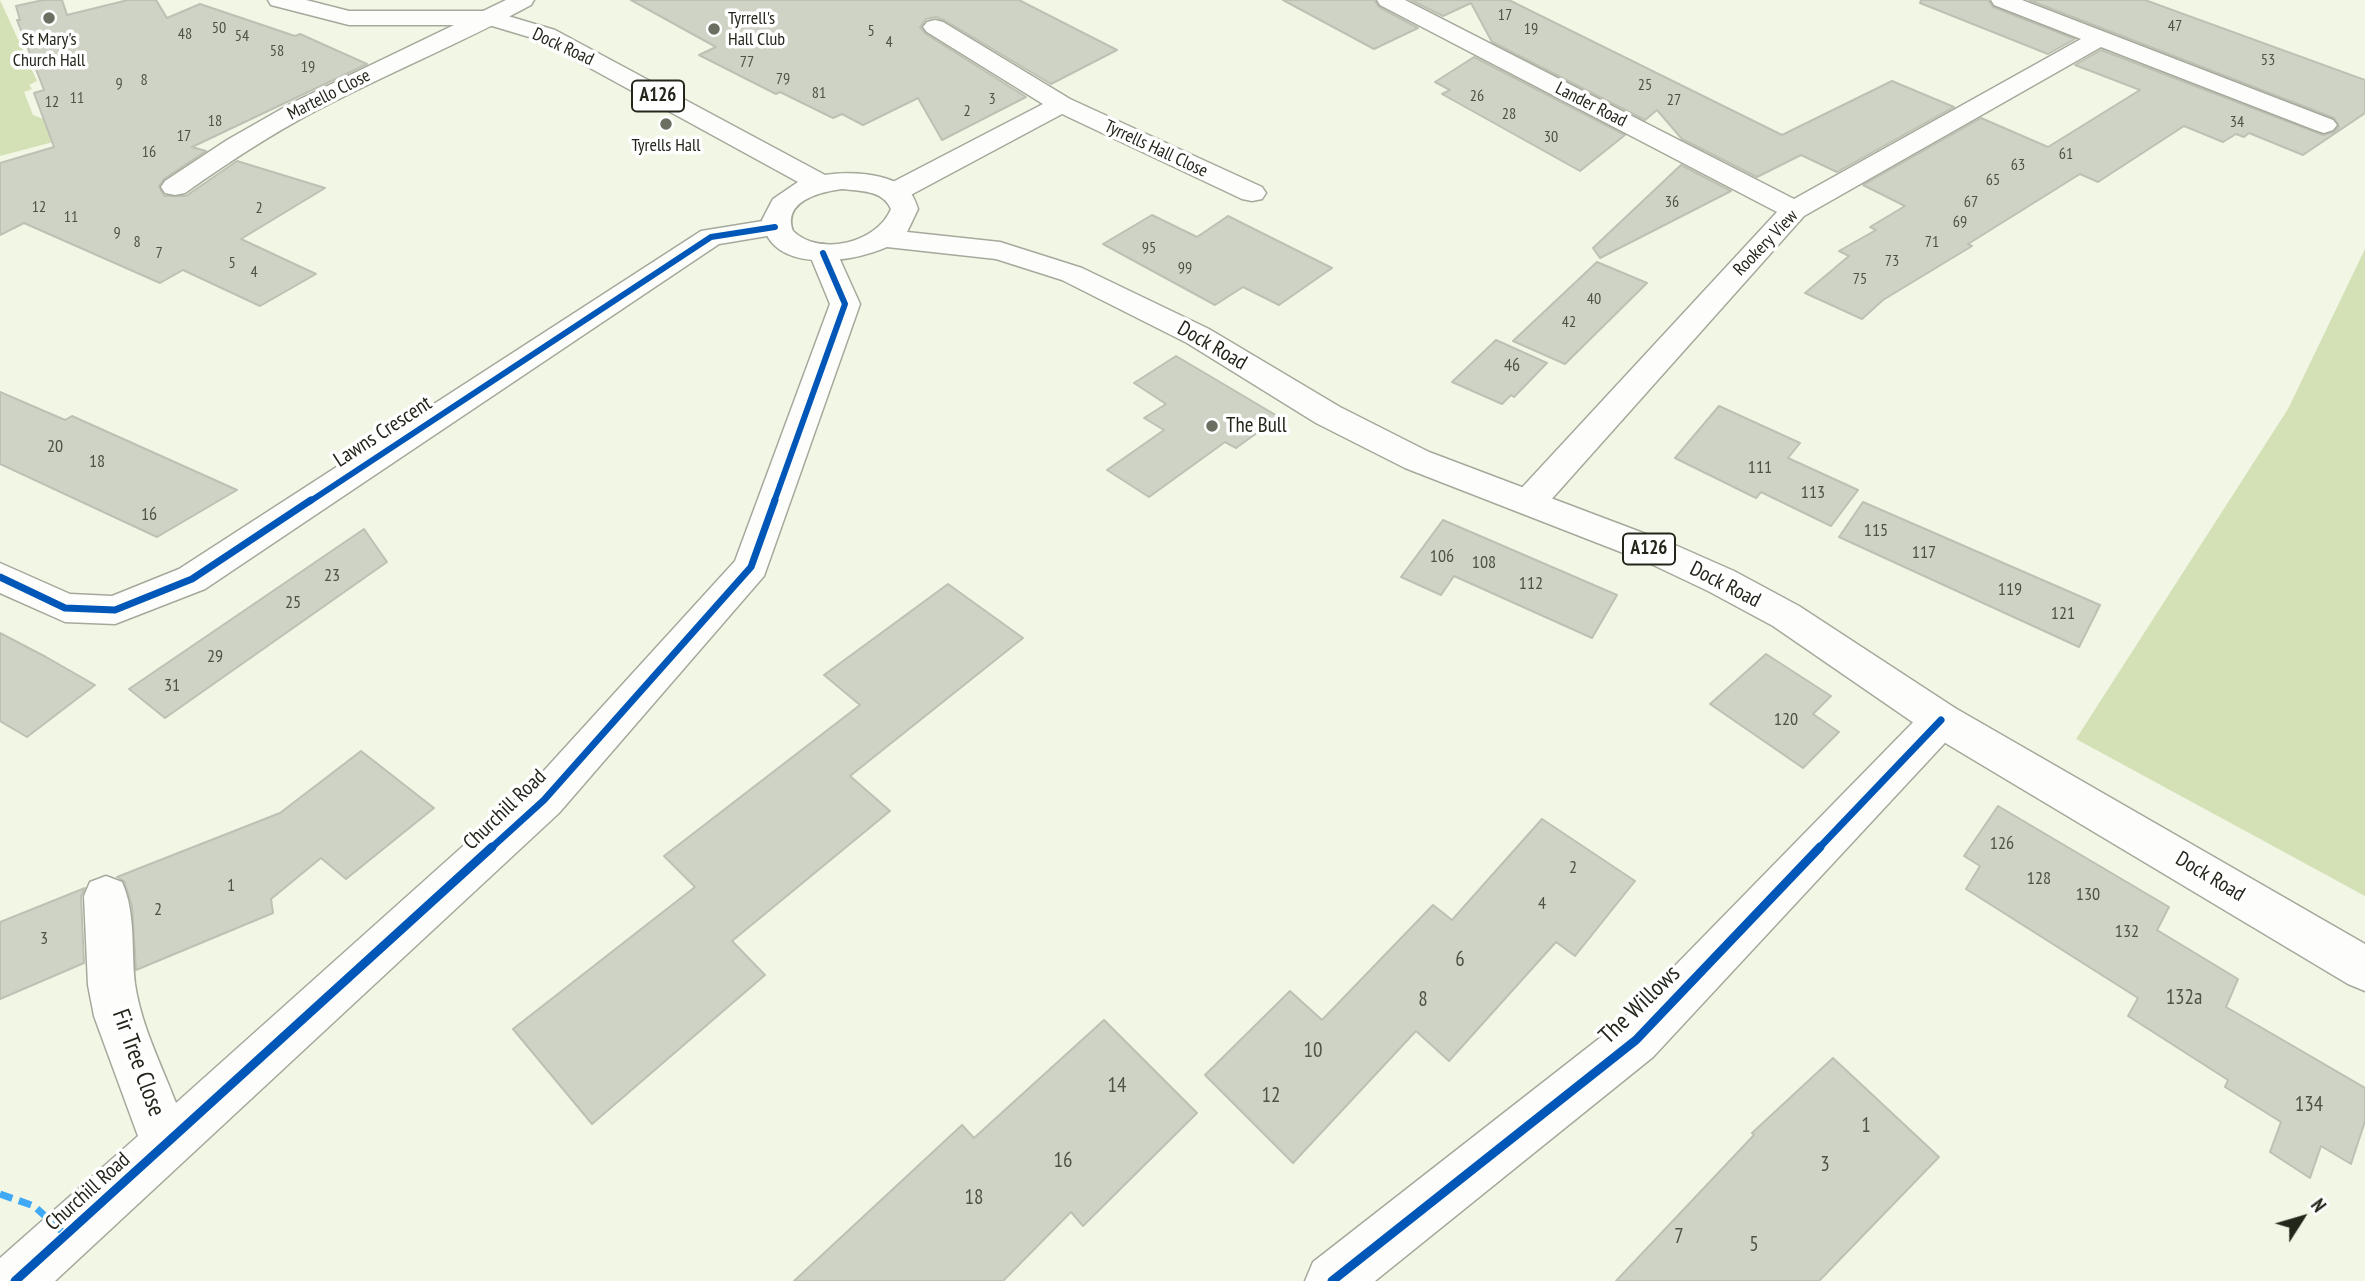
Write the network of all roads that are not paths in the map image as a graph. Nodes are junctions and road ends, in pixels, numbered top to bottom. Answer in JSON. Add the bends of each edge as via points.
{"nodes":[{"id":1,"x":279,"y":0,"type":"edge"},
{"id":2,"x":523,"y":0,"type":"edge"},
{"id":3,"x":1388,"y":0,"type":"edge"},
{"id":4,"x":2002,"y":0,"type":"edge"},
{"id":5,"x":491,"y":18,"type":"junction"},
{"id":6,"x":935,"y":27,"type":"dead end"},
{"id":7,"x":2099,"y":38,"type":"junction"},
{"id":8,"x":1061,"y":104,"type":"junction"},
{"id":9,"x":2324,"y":125,"type":"dead end"},
{"id":10,"x":821,"y":184,"type":"junction"},
{"id":11,"x":175,"y":187,"type":"dead end"},
{"id":12,"x":895,"y":192,"type":"junction"},
{"id":13,"x":1252,"y":193,"type":"dead end"},
{"id":14,"x":1794,"y":210,"type":"junction"},
{"id":15,"x":775,"y":228,"type":"junction"},
{"id":16,"x":886,"y":238,"type":"junction"},
{"id":17,"x":823,"y":253,"type":"junction"},
{"id":18,"x":1529,"y":502,"type":"junction"},
{"id":19,"x":0,"y":577,"type":"edge"},
{"id":20,"x":1941,"y":719,"type":"junction"},
{"id":21,"x":106,"y":896,"type":"dead end"},
{"id":22,"x":2365,"y":969,"type":"edge"},
{"id":23,"x":167,"y":1145,"type":"junction"},
{"id":24,"x":15,"y":1281,"type":"edge"},
{"id":25,"x":1332,"y":1281,"type":"edge"}],
"edges":[{"from":1,"to":5,"type":"street","name":"Dock Road","number":"A126","via":[[349,18]]},
{"from":2,"to":5,"type":"street","name":"Martello Close"},
{"from":3,"to":14,"type":"street","name":"Lander Road"},
{"from":4,"to":7,"type":"street"},
{"from":5,"to":10,"type":"street","name":"Dock Road","number":"A126","via":[[547,35]]},
{"from":5,"to":11,"type":"street","name":"Martello Close","via":[[257,132]]},
{"from":6,"to":8,"type":"street","name":"Tyrrells Hall Close"},
{"from":7,"to":9,"type":"street"},
{"from":7,"to":14,"type":"street","name":"Rookery View"},
{"from":8,"to":12,"type":"street"},
{"from":8,"to":13,"type":"street","name":"Tyrrells Hall Close"},
{"from":10,"to":12,"type":"street","via":[[862,181]]},
{"from":10,"to":15,"type":"street","via":[[790,197],[775,217]]},
{"from":12,"to":16,"type":"street","via":[[904,202],[905,214],[900,226]]},
{"from":14,"to":18,"type":"street","name":"Rookery View"},
{"from":15,"to":17,"type":"street","name":"Dock Road","number":"A126","via":[[791,245]]},
{"from":15,"to":19,"type":"street","name":"Lawns Crescent","via":[[711,237],[192,579],[115,610],[65,608]]},
{"from":16,"to":17,"type":"street","name":"Dock Road","number":"A126","via":[[868,246]]},
{"from":16,"to":18,"type":"street","name":"Dock Road","number":"A126","via":[[1000,251],[1072,274],[1198,336],[1350,427],[1418,460]]},
{"from":17,"to":23,"type":"street","name":"Churchill Road","via":[[845,304],[751,566],[544,800]]},
{"from":18,"to":20,"type":"street","name":"Dock Road","number":"A126","via":[[1721,581],[1786,616]]},
{"from":20,"to":22,"type":"street","name":"Dock Road","number":"A126"},
{"from":20,"to":25,"type":"street","name":"The Willows","via":[[1636,1040]]},
{"from":21,"to":23,"type":"street","name":"Fir Tree Close","via":[[118,1016]]},
{"from":23,"to":24,"type":"street","name":"Churchill Road"}]}
